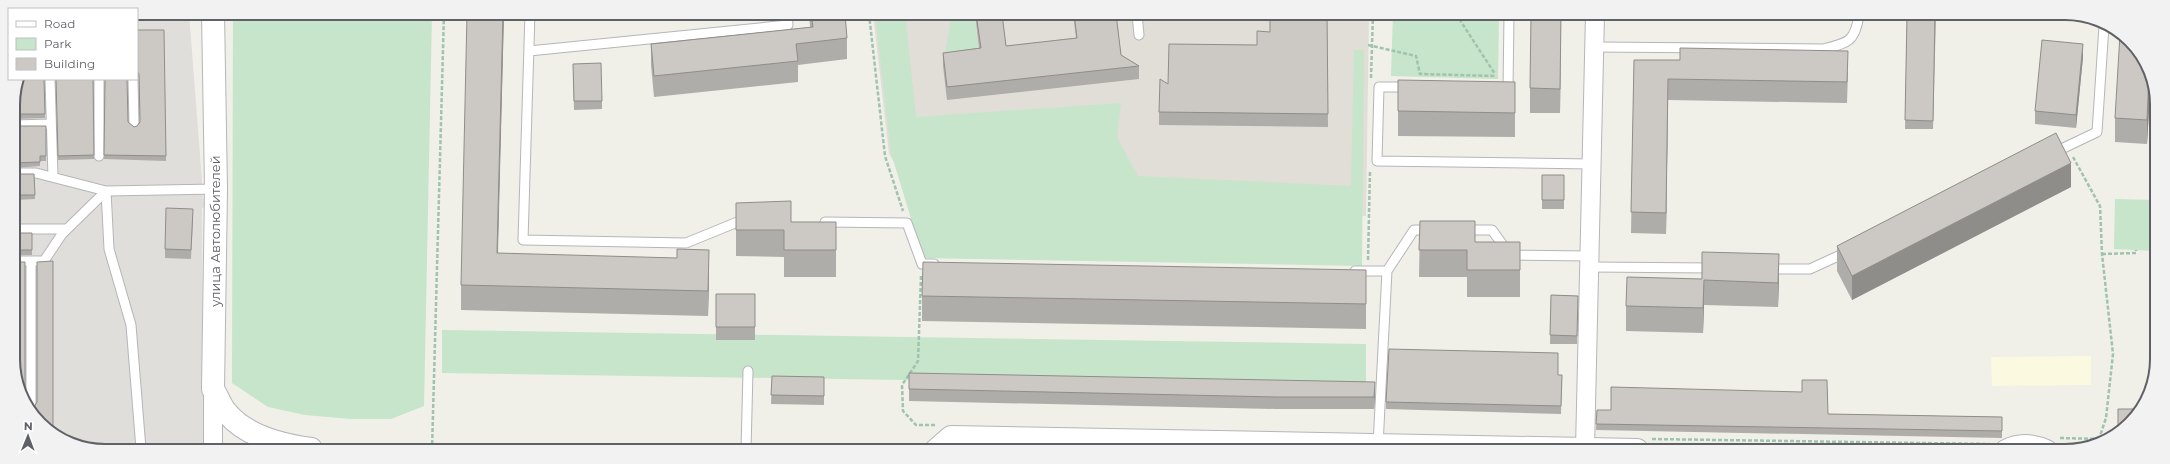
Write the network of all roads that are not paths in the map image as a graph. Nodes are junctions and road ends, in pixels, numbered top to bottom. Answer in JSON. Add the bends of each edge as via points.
{"nodes":[{"id":1,"x":213,"y":20,"type":"edge"},
{"id":2,"x":530,"y":20,"type":"edge"},
{"id":3,"x":788,"y":20,"type":"edge"},
{"id":4,"x":1138,"y":20,"type":"edge"},
{"id":5,"x":1510,"y":20,"type":"edge"},
{"id":6,"x":1595,"y":20,"type":"edge"},
{"id":7,"x":1859,"y":20,"type":"edge"},
{"id":8,"x":2104,"y":29,"type":"edge"},
{"id":9,"x":1139,"y":35,"type":"dead end"},
{"id":10,"x":1594,"y":47,"type":"junction"},
{"id":11,"x":529,"y":51,"type":"junction"},
{"id":12,"x":50,"y":80,"type":"edge"},
{"id":13,"x":98,"y":80,"type":"edge"},
{"id":14,"x":133,"y":80,"type":"edge"},
{"id":15,"x":1424,"y":87,"type":"edge"},
{"id":16,"x":1493,"y":88,"type":"edge"},
{"id":17,"x":51,"y":124,"type":"junction"},
{"id":18,"x":20,"y":125,"type":"edge"},
{"id":19,"x":134,"y":126,"type":"edge"},
{"id":20,"x":99,"y":156,"type":"dead end"},
{"id":21,"x":2046,"y":157,"type":"edge"},
{"id":22,"x":1592,"y":164,"type":"junction"},
{"id":23,"x":20,"y":173,"type":"edge"},
{"id":24,"x":53,"y":177,"type":"junction"},
{"id":25,"x":216,"y":189,"type":"junction"},
{"id":26,"x":106,"y":191,"type":"junction"},
{"id":27,"x":755,"y":221,"type":"edge"},
{"id":28,"x":817,"y":222,"type":"edge"},
{"id":29,"x":20,"y":229,"type":"edge"},
{"id":30,"x":67,"y":229,"type":"junction"},
{"id":31,"x":1438,"y":230,"type":"edge"},
{"id":32,"x":1453,"y":230,"type":"edge"},
{"id":33,"x":1853,"y":249,"type":"edge"},
{"id":34,"x":20,"y":261,"type":"edge"},
{"id":35,"x":31,"y":261,"type":"junction"},
{"id":36,"x":1590,"y":261,"type":"junction"},
{"id":37,"x":946,"y":264,"type":"edge"},
{"id":38,"x":1724,"y":268,"type":"edge"},
{"id":39,"x":1755,"y":269,"type":"edge"},
{"id":40,"x":1344,"y":271,"type":"edge"},
{"id":41,"x":1387,"y":271,"type":"junction"},
{"id":42,"x":748,"y":371,"type":"dead end"},
{"id":43,"x":213,"y":389,"type":"junction"},
{"id":44,"x":30,"y":399,"type":"edge"},
{"id":45,"x":141,"y":444,"type":"edge"},
{"id":46,"x":213,"y":444,"type":"edge"},
{"id":47,"x":286,"y":444,"type":"edge"},
{"id":48,"x":746,"y":444,"type":"edge"},
{"id":49,"x":943,"y":444,"type":"edge"},
{"id":50,"x":994,"y":444,"type":"edge"},
{"id":51,"x":1378,"y":444,"type":"edge"},
{"id":52,"x":1588,"y":444,"type":"edge"}],
"edges":[{"from":1,"to":25,"type":"street","name":"улица Автолюбителей"},
{"from":2,"to":11,"type":"lane"},
{"from":3,"to":11,"type":"lane","via":[[788,25]]},
{"from":4,"to":9,"type":"lane"},
{"from":5,"to":16,"type":"lane","via":[[1508,88]]},
{"from":6,"to":10,"type":"street"},
{"from":7,"to":10,"type":"lane","via":[[1857,31],[1845,44],[1823,48]]},
{"from":8,"to":21,"type":"lane","via":[[2097,132]]},
{"from":10,"to":22,"type":"street"},
{"from":11,"to":27,"type":"lane","via":[[523,240],[686,243],[740,221]]},
{"from":12,"to":17,"type":"lane"},
{"from":13,"to":20,"type":"lane"},
{"from":14,"to":19,"type":"lane"},
{"from":15,"to":22,"type":"lane","via":[[1379,87],[1377,161]]},
{"from":17,"to":18,"type":"lane"},
{"from":17,"to":24,"type":"lane"},
{"from":22,"to":36,"type":"street"},
{"from":23,"to":24,"type":"lane"},
{"from":24,"to":26,"type":"lane"},
{"from":25,"to":26,"type":"lane"},
{"from":25,"to":43,"type":"street","name":"улица Автолюбителей"},
{"from":26,"to":30,"type":"lane"},
{"from":26,"to":45,"type":"lane","via":[[109,248],[131,325]]},
{"from":28,"to":37,"type":"lane","via":[[907,223],[922,264]]},
{"from":29,"to":30,"type":"lane"},
{"from":30,"to":35,"type":"lane","via":[[44,261]]},
{"from":31,"to":41,"type":"lane","via":[[1414,230]]},
{"from":32,"to":36,"type":"lane","via":[[1492,230],[1510,255]]},
{"from":33,"to":39,"type":"lane","via":[[1810,269]]},
{"from":34,"to":35,"type":"lane"},
{"from":35,"to":44,"type":"lane"},
{"from":36,"to":38,"type":"lane"},
{"from":36,"to":52,"type":"street"},
{"from":40,"to":41,"type":"lane"},
{"from":41,"to":51,"type":"lane"},
{"from":42,"to":48,"type":"lane"},
{"from":43,"to":46,"type":"street","name":"улица Автолюбителей"},
{"from":43,"to":47,"type":"street","via":[[226,413],[246,431]]},
{"from":49,"to":50,"type":"street","via":[[951,437]]}]}
